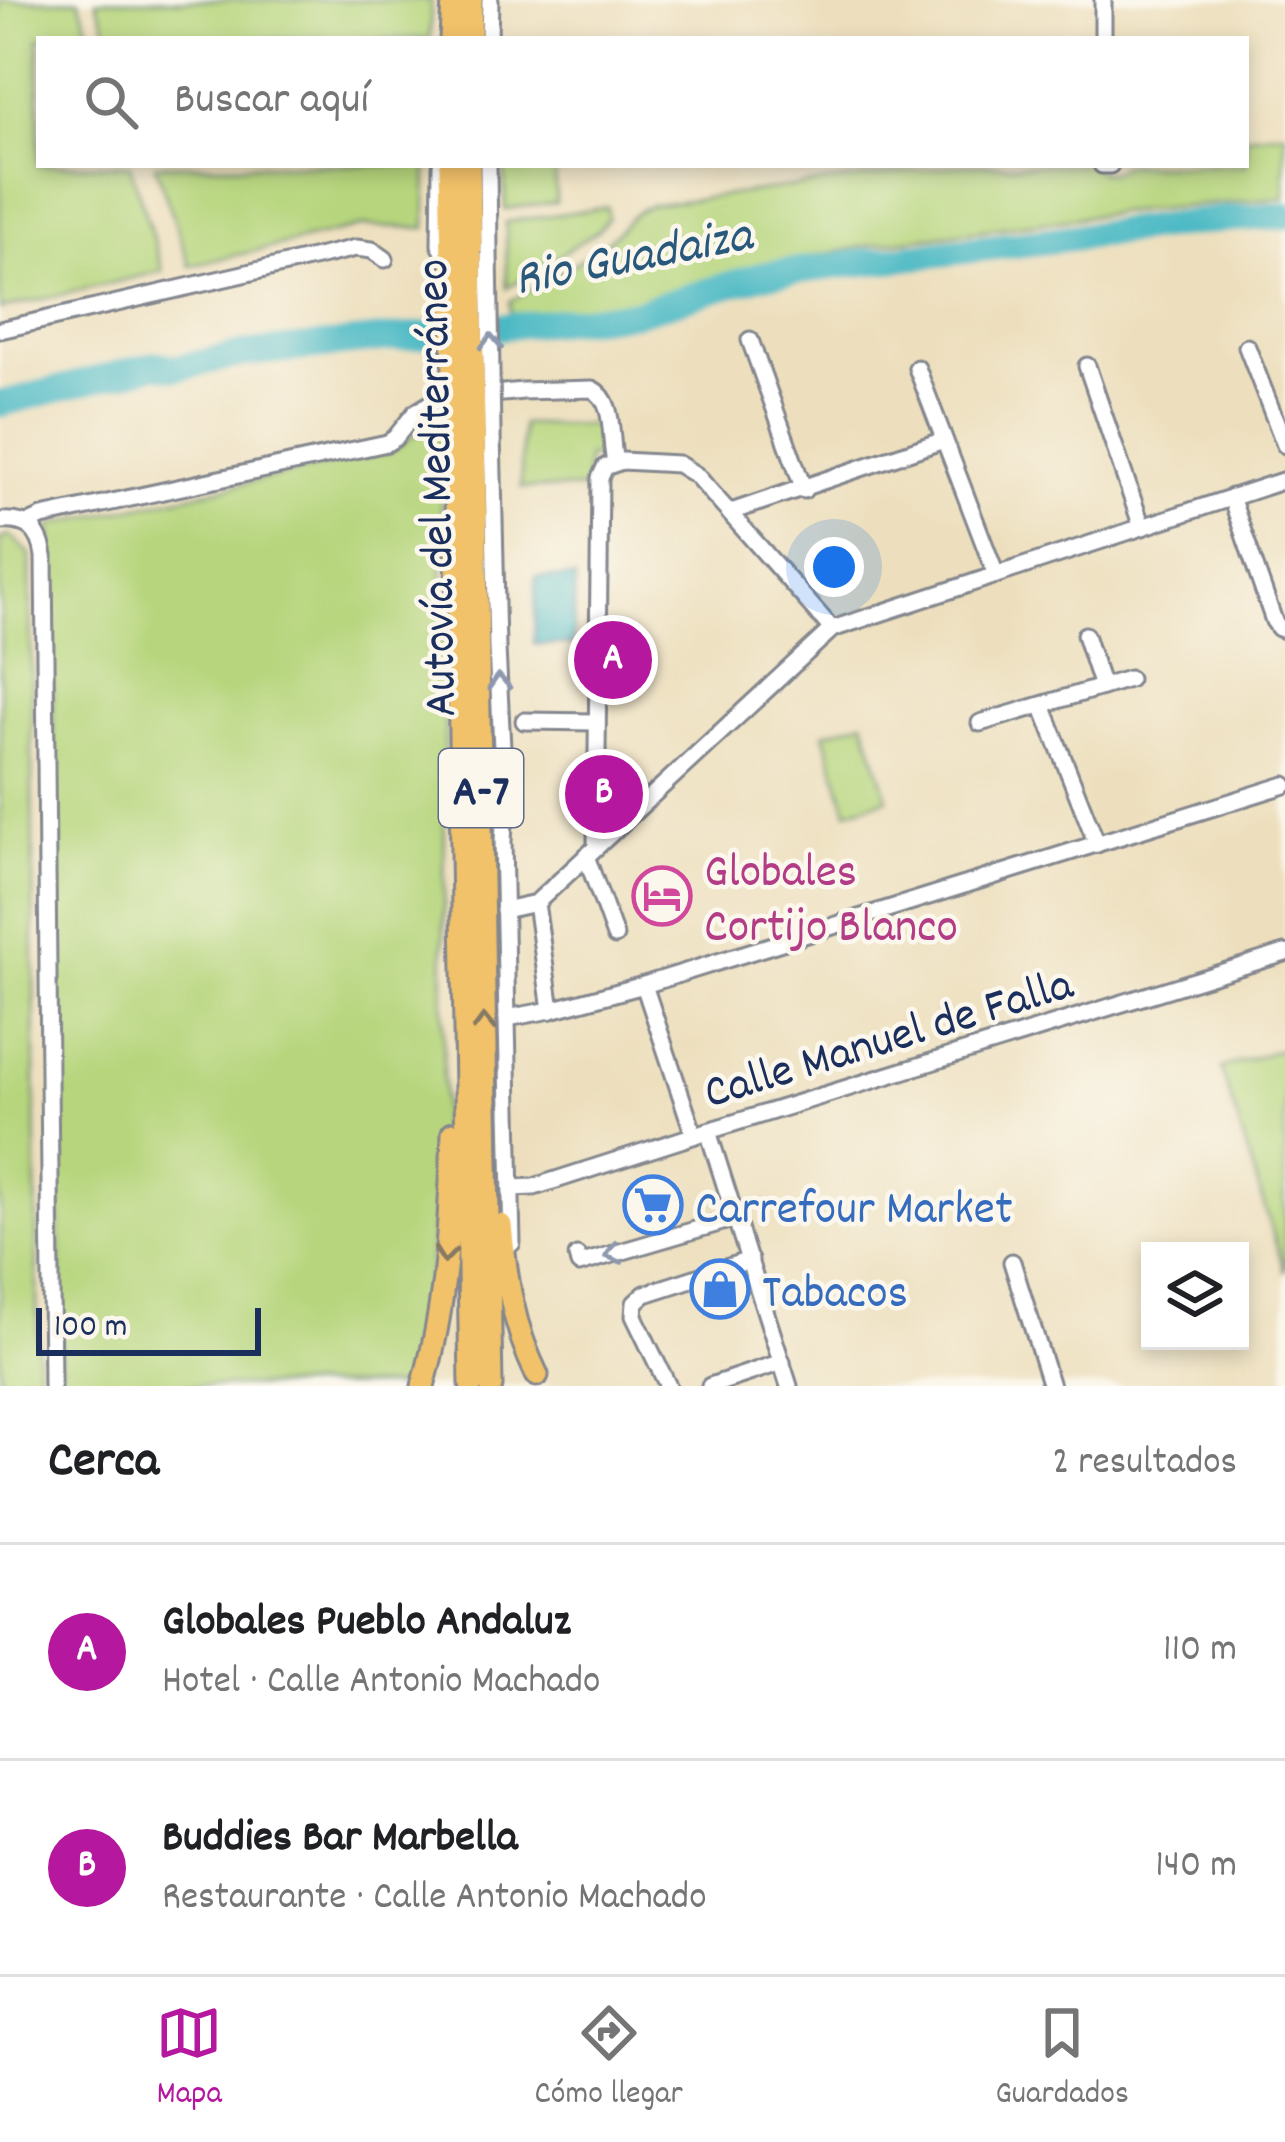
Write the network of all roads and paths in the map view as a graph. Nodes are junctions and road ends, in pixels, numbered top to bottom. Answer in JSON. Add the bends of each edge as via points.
{"nodes":[{"id":1,"x":453,"y":0,"type":"edge"},
{"id":2,"x":471,"y":0,"type":"edge"},
{"id":3,"x":490,"y":0,"type":"edge"},
{"id":4,"x":1102,"y":0,"type":"edge"},
{"id":5,"x":452,"y":36,"type":"edge"},
{"id":6,"x":470,"y":36,"type":"edge"},
{"id":7,"x":489,"y":36,"type":"edge"},
{"id":8,"x":1103,"y":36,"type":"edge"},
{"id":9,"x":441,"y":168,"type":"edge"},
{"id":10,"x":451,"y":168,"type":"edge"},
{"id":11,"x":469,"y":168,"type":"edge"},
{"id":12,"x":487,"y":168,"type":"edge"},
{"id":13,"x":471,"y":258,"type":"junction"},
{"id":14,"x":386,"y":259,"type":"dead end"},
{"id":15,"x":0,"y":330,"type":"edge"},
{"id":16,"x":750,"y":340,"type":"dead end"},
{"id":17,"x":1247,"y":346,"type":"dead end"},
{"id":18,"x":1087,"y":366,"type":"dead end"},
{"id":19,"x":917,"y":368,"type":"dead end"},
{"id":20,"x":474,"y":435,"type":"junction"},
{"id":21,"x":944,"y":440,"type":"junction"},
{"id":22,"x":1285,"y":446,"type":"edge"},
{"id":23,"x":615,"y":462,"type":"junction"},
{"id":24,"x":1285,"y":479,"type":"edge"},
{"id":25,"x":804,"y":490,"type":"junction"},
{"id":26,"x":1231,"y":497,"type":"junction"},
{"id":27,"x":731,"y":512,"type":"junction"},
{"id":28,"x":0,"y":521,"type":"edge"},
{"id":29,"x":29,"y":524,"type":"junction"},
{"id":30,"x":1142,"y":527,"type":"junction"},
{"id":31,"x":996,"y":575,"type":"junction"},
{"id":32,"x":832,"y":629,"type":"junction"},
{"id":33,"x":1284,"y":629,"type":"edge"},
{"id":34,"x":1085,"y":634,"type":"dead end"},
{"id":35,"x":1129,"y":679,"type":"dead end"},
{"id":36,"x":1102,"y":687,"type":"junction"},
{"id":37,"x":1042,"y":705,"type":"junction"},
{"id":38,"x":524,"y":721,"type":"dead end"},
{"id":39,"x":597,"y":722,"type":"junction"},
{"id":40,"x":980,"y":723,"type":"dead end"},
{"id":41,"x":1285,"y":785,"type":"edge"},
{"id":42,"x":1097,"y":844,"type":"junction"},
{"id":43,"x":591,"y":851,"type":"junction"},
{"id":44,"x":536,"y":904,"type":"junction"},
{"id":45,"x":504,"y":910,"type":"junction"},
{"id":46,"x":615,"y":936,"type":"dead end"},
{"id":47,"x":1284,"y":954,"type":"edge"},
{"id":48,"x":644,"y":985,"type":"junction"},
{"id":49,"x":551,"y":1010,"type":"junction"},
{"id":50,"x":507,"y":1018,"type":"junction"},
{"id":51,"x":464,"y":1056,"type":"junction"},
{"id":52,"x":701,"y":1133,"type":"junction"},
{"id":53,"x":486,"y":1140,"type":"junction"},
{"id":54,"x":511,"y":1188,"type":"junction"},
{"id":55,"x":736,"y":1217,"type":"junction"},
{"id":56,"x":577,"y":1256,"type":"dead end"},
{"id":57,"x":750,"y":1261,"type":"junction"},
{"id":58,"x":1012,"y":1262,"type":"dead end"},
{"id":59,"x":782,"y":1362,"type":"junction"},
{"id":60,"x":537,"y":1375,"type":"joint"},
{"id":61,"x":52,"y":1386,"type":"edge"},
{"id":62,"x":424,"y":1386,"type":"edge"},
{"id":63,"x":471,"y":1386,"type":"edge"},
{"id":64,"x":491,"y":1386,"type":"edge"},
{"id":65,"x":668,"y":1386,"type":"edge"},
{"id":66,"x":710,"y":1386,"type":"edge"},
{"id":67,"x":789,"y":1386,"type":"edge"},
{"id":68,"x":1052,"y":1386,"type":"edge"}],
"edges":[{"from":1,"to":5,"type":"highway"},
{"from":2,"to":6,"type":"highway"},
{"from":3,"to":7,"type":"street"},
{"from":4,"to":8,"type":"street"},
{"from":9,"to":13,"type":"street","via":[[440,244]]},
{"from":10,"to":13,"type":"highway","name":"Autovía del Mediterráneo","number":"A-7"},
{"from":11,"to":13,"type":"highway","name":"Autovía del Mediterráneo","number":"A-7"},
{"from":12,"to":13,"type":"street"},
{"from":13,"to":20,"type":"highway","name":"Autovía del Mediterráneo","number":"A-7","bridge":true},
{"from":20,"to":13,"type":"street","one_way":true,"bridge":true},
{"from":14,"to":15,"type":"street","via":[[356,248]]},
{"from":16,"to":25,"type":"street"},
{"from":17,"to":22,"type":"street"},
{"from":18,"to":30,"type":"street"},
{"from":19,"to":21,"type":"street"},
{"from":45,"to":20,"type":"street","one_way":true,"via":[[497,647]]},
{"from":20,"to":51,"type":"highway","name":"Autovía del Mediterráneo","number":"A-7"},
{"from":53,"to":20,"type":"highway","name":"Autovía del Mediterráneo","number":"A-7","one_way":true},
{"from":21,"to":25,"type":"street"},
{"from":21,"to":31,"type":"street"},
{"from":23,"to":27,"type":"street","via":[[678,464]]},
{"from":23,"to":29,"type":"street","via":[[598,391],[436,400],[387,443]]},
{"from":23,"to":39,"type":"street","via":[[600,478]]},
{"from":24,"to":26,"type":"street"},
{"from":25,"to":27,"type":"street"},
{"from":26,"to":30,"type":"street"},
{"from":26,"to":33,"type":"street","via":[[1274,622]]},
{"from":27,"to":32,"type":"street"},
{"from":28,"to":29,"type":"street"},
{"from":29,"to":61,"type":"street","via":[[44,556]]},
{"from":30,"to":31,"type":"street"},
{"from":31,"to":32,"type":"street"},
{"from":32,"to":43,"type":"street"},
{"from":34,"to":36,"type":"street"},
{"from":35,"to":36,"type":"street"},
{"from":36,"to":37,"type":"street"},
{"from":37,"to":40,"type":"street"},
{"from":37,"to":42,"type":"street"},
{"from":38,"to":39,"type":"street"},
{"from":39,"to":43,"type":"street"},
{"from":41,"to":42,"type":"street"},
{"from":42,"to":48,"type":"street"},
{"from":43,"to":44,"type":"street"},
{"from":43,"to":46,"type":"street"},
{"from":44,"to":45,"type":"street"},
{"from":44,"to":49,"type":"street"},
{"from":45,"to":50,"type":"street"},
{"from":47,"to":52,"type":"street","name":"Calle Manuel de Falla"},
{"from":48,"to":49,"type":"street"},
{"from":48,"to":52,"type":"street"},
{"from":49,"to":50,"type":"street"},
{"from":50,"to":54,"type":"street"},
{"from":51,"to":62,"type":"highway","one_way":true},
{"from":51,"to":63,"type":"highway","name":"Autovía del Mediterráneo","number":"A-7"},
{"from":52,"to":54,"type":"street","name":"Calle Manuel de Falla"},
{"from":52,"to":55,"type":"street"},
{"from":53,"to":60,"type":"highway","via":[[510,1301]]},
{"from":53,"to":64,"type":"highway","name":"Autovía del Mediterráneo","number":"A-7"},
{"from":54,"to":60,"type":"street","via":[[515,1288]]},
{"from":55,"to":56,"type":"street","one_way":true,"via":[[579,1264]]},
{"from":55,"to":57,"type":"street"},
{"from":57,"to":59,"type":"street"},
{"from":57,"to":65,"type":"street","via":[[635,1303]]},
{"from":58,"to":68,"type":"street"},
{"from":59,"to":66,"type":"street"},
{"from":59,"to":67,"type":"street"}]}
